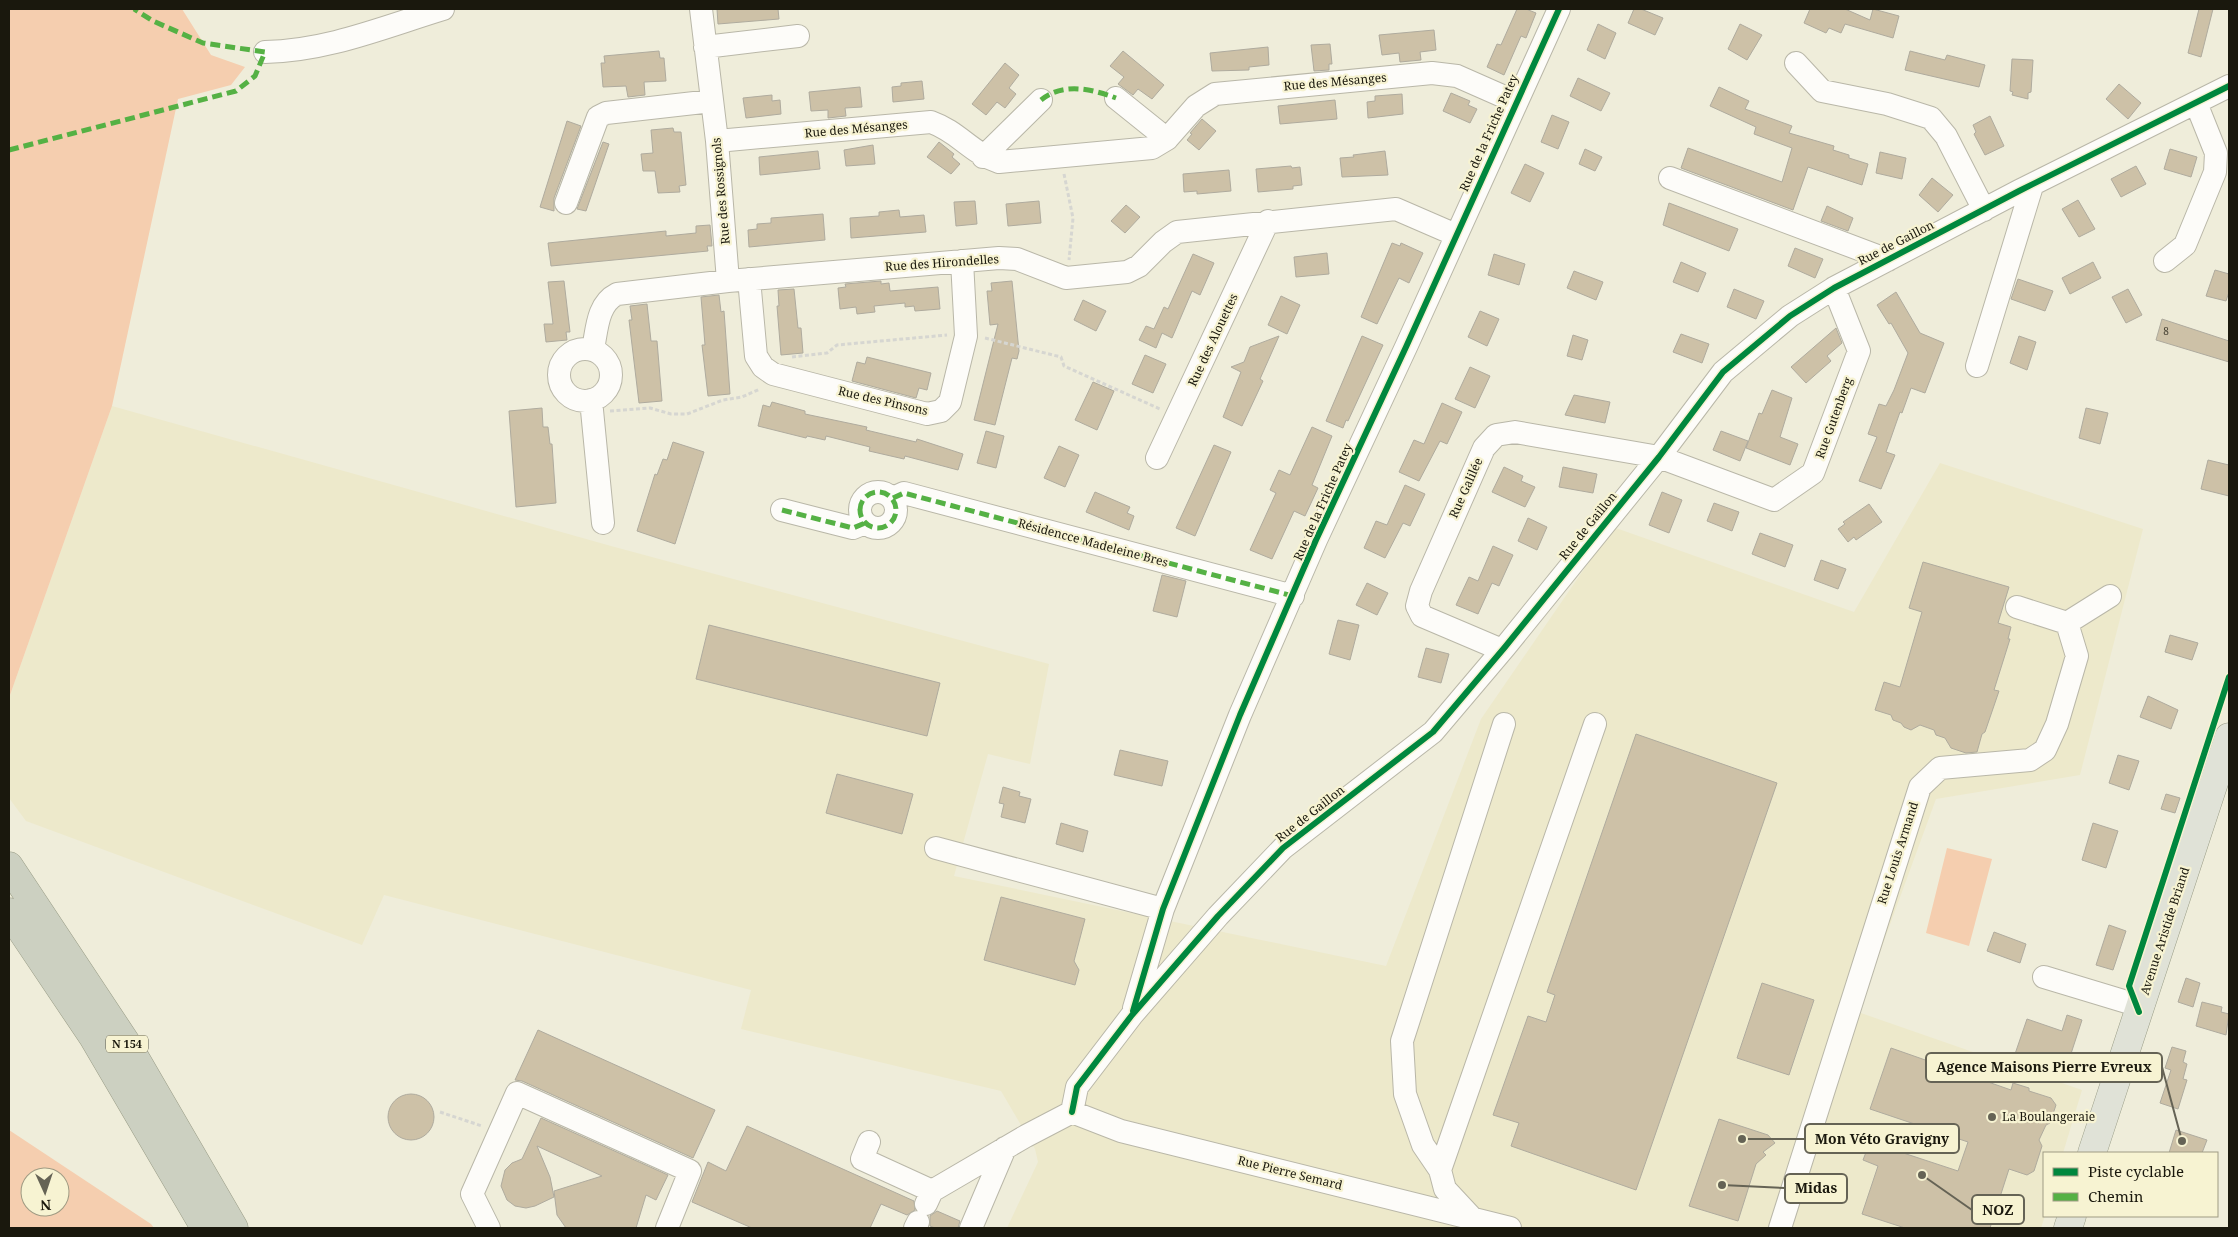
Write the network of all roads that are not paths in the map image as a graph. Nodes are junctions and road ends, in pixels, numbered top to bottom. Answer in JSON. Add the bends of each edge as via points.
{"nodes":[{"id":1,"x":443,"y":9,"type":"edge"},
{"id":2,"x":701,"y":9,"type":"edge"},
{"id":3,"x":1558,"y":9,"type":"edge"},
{"id":4,"x":798,"y":36,"type":"dead end"},
{"id":5,"x":705,"y":47,"type":"junction"},
{"id":6,"x":265,"y":52,"type":"dead end"},
{"id":7,"x":1796,"y":63,"type":"dead end"},
{"id":8,"x":2229,"y":86,"type":"edge"},
{"id":9,"x":1116,"y":98,"type":"dead end"},
{"id":10,"x":1042,"y":100,"type":"dead end"},
{"id":11,"x":712,"y":101,"type":"junction"},
{"id":12,"x":1516,"y":102,"type":"junction"},
{"id":13,"x":2196,"y":103,"type":"junction"},
{"id":14,"x":1167,"y":139,"type":"junction"},
{"id":15,"x":717,"y":141,"type":"junction"},
{"id":16,"x":983,"y":157,"type":"junction"},
{"id":17,"x":1670,"y":178,"type":"dead end"},
{"id":18,"x":2032,"y":186,"type":"junction"},
{"id":19,"x":566,"y":204,"type":"dead end"},
{"id":20,"x":1984,"y":210,"type":"junction"},
{"id":21,"x":1268,"y":221,"type":"junction"},
{"id":22,"x":1456,"y":235,"type":"junction"},
{"id":23,"x":1888,"y":260,"type":"junction"},
{"id":24,"x":962,"y":261,"type":"junction"},
{"id":25,"x":2165,"y":261,"type":"dead end"},
{"id":26,"x":739,"y":280,"type":"junction"},
{"id":27,"x":1834,"y":288,"type":"junction"},
{"id":28,"x":594,"y":349,"type":"junction"},
{"id":29,"x":1977,"y":366,"type":"dead end"},
{"id":30,"x":591,"y":406,"type":"junction"},
{"id":31,"x":1659,"y":457,"type":"junction"},
{"id":32,"x":1157,"y":458,"type":"dead end"},
{"id":33,"x":782,"y":510,"type":"dead end"},
{"id":34,"x":603,"y":523,"type":"dead end"},
{"id":35,"x":1293,"y":596,"type":"junction"},
{"id":36,"x":2110,"y":596,"type":"dead end"},
{"id":37,"x":2016,"y":607,"type":"dead end"},
{"id":38,"x":2067,"y":623,"type":"junction"},
{"id":39,"x":1502,"y":650,"type":"junction"},
{"id":40,"x":1504,"y":724,"type":"dead end"},
{"id":41,"x":1595,"y":724,"type":"dead end"},
{"id":42,"x":2229,"y":737,"type":"edge"},
{"id":43,"x":936,"y":848,"type":"dead end"},
{"id":44,"x":9,"y":866,"type":"edge"},
{"id":45,"x":1163,"y":909,"type":"junction"},
{"id":46,"x":9,"y":912,"type":"edge"},
{"id":47,"x":2044,"y":977,"type":"dead end"},
{"id":48,"x":2139,"y":1012,"type":"junction"},
{"id":49,"x":1132,"y":1015,"type":"junction"},
{"id":50,"x":1072,"y":1112,"type":"junction"},
{"id":51,"x":869,"y":1142,"type":"dead end"},
{"id":52,"x":1005,"y":1148,"type":"junction"},
{"id":53,"x":2092,"y":1152,"type":"edge"},
{"id":54,"x":1440,"y":1170,"type":"junction"},
{"id":55,"x":923,"y":1211,"type":"edge"},
{"id":56,"x":1472,"y":1218,"type":"junction"},
{"id":57,"x":205,"y":1228,"type":"edge"},
{"id":58,"x":234,"y":1228,"type":"edge"},
{"id":59,"x":489,"y":1228,"type":"edge"},
{"id":60,"x":666,"y":1228,"type":"edge"},
{"id":61,"x":971,"y":1228,"type":"edge"},
{"id":62,"x":1510,"y":1228,"type":"edge"},
{"id":63,"x":1780,"y":1228,"type":"edge"}],
"edges":[{"from":1,"to":6,"type":"street","via":[[345,41],[294,52]]},
{"from":2,"to":5,"type":"street","name":"Rue des Rossignols"},
{"from":3,"to":12,"type":"street","name":"Rue de la Friche Patey"},
{"from":4,"to":5,"type":"street"},
{"from":5,"to":11,"type":"street","name":"Rue des Rossignols"},
{"from":7,"to":20,"type":"street","via":[[1822,91],[1887,104],[1931,118],[1946,136]]},
{"from":8,"to":13,"type":"street","name":"Rue de Gaillon"},
{"from":9,"to":14,"type":"street"},
{"from":10,"to":16,"type":"street"},
{"from":11,"to":15,"type":"street","name":"Rue des Rossignols"},
{"from":11,"to":19,"type":"street","via":[[606,113],[598,117]]},
{"from":12,"to":14,"type":"street","name":"Rue des Mésanges","via":[[1457,76],[1432,74],[1215,94],[1196,106]]},
{"from":12,"to":22,"type":"street","name":"Rue de la Friche Patey"},
{"from":13,"to":18,"type":"street","name":"Rue de Gaillon"},
{"from":13,"to":25,"type":"street","via":[[2216,153],[2215,172],[2185,245]]},
{"from":14,"to":16,"type":"street","name":"Rue des Mésanges","via":[[1152,148],[999,162]]},
{"from":15,"to":16,"type":"street","name":"Rue des Mésanges","via":[[931,122],[948,128]]},
{"from":15,"to":26,"type":"street","name":"Rue des Rossignols"},
{"from":17,"to":23,"type":"street"},
{"from":18,"to":20,"type":"street","name":"Rue de Gaillon"},
{"from":18,"to":29,"type":"street"},
{"from":20,"to":23,"type":"street","name":"Rue de Gaillon"},
{"from":21,"to":22,"type":"street","name":"Rue des Hirondelles","via":[[1396,209]]},
{"from":21,"to":24,"type":"street","name":"Rue des Hirondelles","via":[[1176,232],[1128,272],[1066,278],[1017,259]]},
{"from":21,"to":32,"type":"street","name":"Rue des Alouettes"},
{"from":22,"to":35,"type":"street","name":"Rue de la Friche Patey"},
{"from":23,"to":27,"type":"street","name":"Rue de Gaillon"},
{"from":24,"to":26,"type":"street","name":"Rue des Hirondelles"},
{"from":24,"to":26,"type":"street","name":"Rue des Pinsons","via":[[966,336],[950,402],[941,411],[927,414],[773,374],[763,367],[756,356]]},
{"from":26,"to":28,"type":"street","name":"Rue des Hirondelles","via":[[616,294],[607,298],[601,310]]},
{"from":27,"to":31,"type":"street","name":"Rue de Gaillon","via":[[1790,316],[1724,372]]},
{"from":27,"to":31,"type":"street","name":"Rue Gutenberg","via":[[1859,351],[1813,473],[1774,500]]},
{"from":28,"to":30,"type":"street","via":[[609,362],[612,373],[606,392]]},
{"from":28,"to":30,"type":"street","via":[[578,350],[565,358],[558,377],[568,395]]},
{"from":30,"to":34,"type":"street"},
{"from":31,"to":39,"type":"street","name":"Rue de Gaillon"},
{"from":31,"to":39,"type":"street","name":"Rue Galilée","via":[[1515,432],[1496,435],[1484,448],[1417,606],[1422,616]]},
{"from":33,"to":35,"type":"street","name":"Résidencce Madeleine Bres","via":[[853,528],[865,523],[860,510],[871,493],[879,492],[893,498],[904,493]]},
{"from":35,"to":45,"type":"street","name":"Rue de la Friche Patey","via":[[1240,715]]},
{"from":36,"to":38,"type":"street"},
{"from":37,"to":38,"type":"street"},
{"from":38,"to":63,"type":"street","name":"Rue Louis Armand","via":[[2077,656],[2057,724],[2045,750],[2030,760],[1940,768],[1920,787]]},
{"from":39,"to":49,"type":"street","name":"Rue de Gaillon","via":[[1432,732],[1283,848],[1218,916]]},
{"from":40,"to":54,"type":"street","via":[[1402,1041],[1405,1094],[1423,1145]]},
{"from":41,"to":54,"type":"street"},
{"from":42,"to":48,"type":"main road","name":"Avenue Aristide Briand"},
{"from":43,"to":45,"type":"street"},
{"from":44,"to":58,"type":"highway","number":"N 154","via":[[127,1044]]},
{"from":45,"to":49,"type":"street","name":"Rue de la Friche Patey"},
{"from":46,"to":57,"type":"highway","number":"N 154","via":[[93,1038]]},
{"from":47,"to":48,"type":"street","via":[[2130,1003]]},
{"from":48,"to":53,"type":"main road","name":"Avenue Aristide Briand"},
{"from":49,"to":50,"type":"street","name":"Rue de Gaillon","via":[[1077,1087]]},
{"from":50,"to":52,"type":"street"},
{"from":50,"to":56,"type":"street","name":"Rue Pierre Semard","via":[[1121,1131]]},
{"from":51,"to":55,"type":"street","via":[[862,1159]]},
{"from":52,"to":55,"type":"street"},
{"from":52,"to":61,"type":"street"},
{"from":54,"to":56,"type":"street","via":[[1445,1188]]},
{"from":56,"to":62,"type":"street","name":"Rue Pierre Semard"},
{"from":59,"to":60,"type":"street","via":[[472,1194],[517,1093],[690,1171]]}]}
